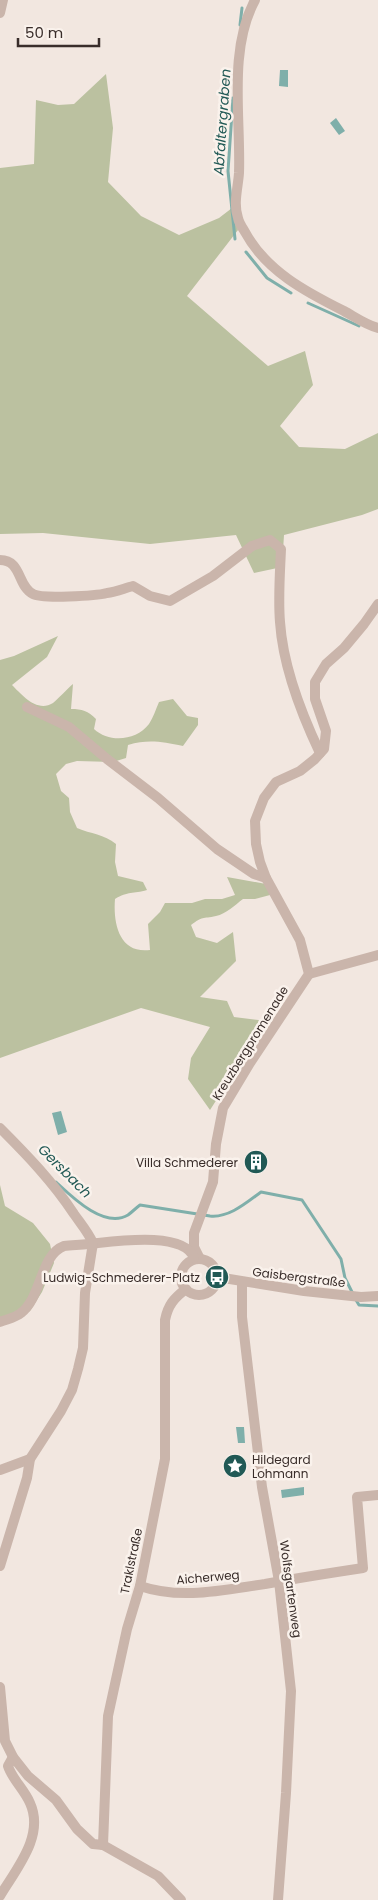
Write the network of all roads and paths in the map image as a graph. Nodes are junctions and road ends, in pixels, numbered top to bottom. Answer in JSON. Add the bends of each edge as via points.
{"nodes":[{"id":1,"x":3,"y":0,"type":"edge"},
{"id":2,"x":255,"y":0,"type":"edge"},
{"id":3,"x":0,"y":13,"type":"edge"},
{"id":4,"x":378,"y":328,"type":"edge"},
{"id":5,"x":0,"y":560,"type":"edge"},
{"id":6,"x":378,"y":604,"type":"edge"},
{"id":7,"x":27,"y":707,"type":"dead end"},
{"id":8,"x":320,"y":753,"type":"junction"},
{"id":9,"x":266,"y":878,"type":"junction"},
{"id":10,"x":378,"y":955,"type":"edge"},
{"id":11,"x":309,"y":974,"type":"junction"},
{"id":12,"x":0,"y":1128,"type":"edge"},
{"id":13,"x":93,"y":1244,"type":"junction"},
{"id":14,"x":197,"y":1259,"type":"junction"},
{"id":15,"x":217,"y":1278,"type":"junction"},
{"id":16,"x":242,"y":1282,"type":"junction"},
{"id":17,"x":186,"y":1289,"type":"junction"},
{"id":18,"x":378,"y":1296,"type":"edge"},
{"id":19,"x":0,"y":1322,"type":"edge"},
{"id":20,"x":30,"y":1459,"type":"junction"},
{"id":21,"x":0,"y":1470,"type":"edge"},
{"id":22,"x":378,"y":1495,"type":"edge"},
{"id":23,"x":0,"y":1566,"type":"edge"},
{"id":24,"x":279,"y":1581,"type":"junction"},
{"id":25,"x":140,"y":1586,"type":"junction"},
{"id":26,"x":0,"y":1687,"type":"edge"},
{"id":27,"x":13,"y":1756,"type":"junction"},
{"id":28,"x":103,"y":1845,"type":"junction"},
{"id":29,"x":0,"y":1896,"type":"edge"},
{"id":30,"x":181,"y":1900,"type":"edge"},
{"id":31,"x":278,"y":1900,"type":"edge"}],
"edges":[{"from":1,"to":3,"type":"street"},
{"from":2,"to":4,"type":"street","via":[[242,38],[239,64],[238,219],[260,255],[276,270],[309,293]]},
{"from":5,"to":8,"type":"street","via":[[17,568],[25,588],[33,595],[106,594],[133,586],[150,596],[170,601],[213,576],[252,546],[270,540],[281,549],[283,649],[292,684]]},
{"from":6,"to":8,"type":"street","via":[[344,648],[326,664],[315,682],[315,698],[326,731]]},
{"from":7,"to":9,"type":"street","via":[[70,726],[217,848],[254,874]]},
{"from":8,"to":9,"type":"street","via":[[300,771],[276,782],[259,808],[254,821],[256,844]]},
{"from":9,"to":11,"type":"street","via":[[300,940]]},
{"from":10,"to":11,"type":"street"},
{"from":11,"to":14,"type":"street","name":"Kreuzbergpromenade","via":[[223,1108],[213,1182],[196,1224],[194,1247]]},
{"from":12,"to":13,"type":"street","via":[[60,1193]]},
{"from":13,"to":14,"type":"street","via":[[136,1239],[168,1243],[181,1245]]},
{"from":13,"to":19,"type":"street","via":[[59,1248],[26,1308]]},
{"from":13,"to":20,"type":"street","via":[[85,1293],[83,1348],[72,1390]]},
{"from":14,"to":15,"type":"street","via":[[210,1263]]},
{"from":14,"to":17,"type":"street","via":[[183,1269],[182,1280]]},
{"from":15,"to":16,"type":"street","name":"Gaisbergstraße"},
{"from":15,"to":17,"type":"street","via":[[213,1288],[203,1294]]},
{"from":16,"to":18,"type":"street","name":"Gaisbergstraße","via":[[350,1296]]},
{"from":16,"to":24,"type":"street","name":"Wolfsgartenweg","via":[[242,1317],[262,1487]]},
{"from":17,"to":25,"type":"street","name":"Traklstraße","via":[[173,1299],[165,1320],[165,1459]]},
{"from":20,"to":21,"type":"street"},
{"from":20,"to":23,"type":"street","via":[[28,1478]]},
{"from":22,"to":24,"type":"street","name":"Aicherweg","via":[[356,1497],[363,1568]]},
{"from":24,"to":25,"type":"street","name":"Aicherweg","via":[[179,1594],[156,1592]]},
{"from":24,"to":31,"type":"street","name":"Wolfsgartenweg","via":[[291,1690]]},
{"from":25,"to":28,"type":"street","name":"Traklstraße","via":[[108,1716]]},
{"from":26,"to":27,"type":"street","via":[[5,1741]]},
{"from":27,"to":28,"type":"street","via":[[28,1776],[56,1800],[85,1838],[93,1844]]},
{"from":27,"to":29,"type":"street","via":[[8,1766],[31,1804],[34,1832],[30,1846]]},
{"from":28,"to":30,"type":"street","via":[[158,1876]]}]}
